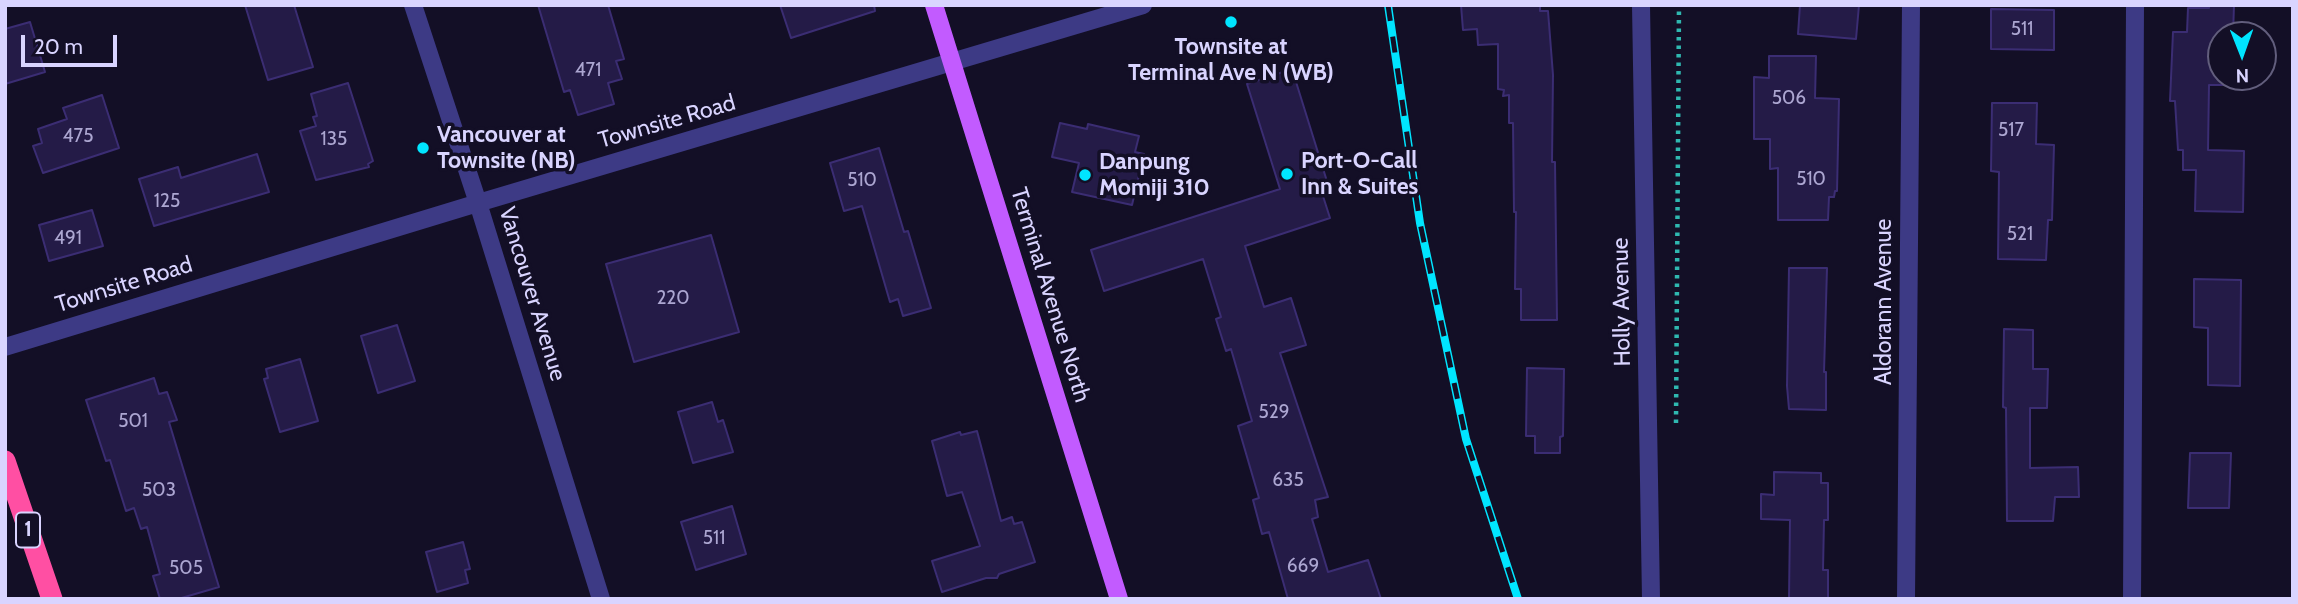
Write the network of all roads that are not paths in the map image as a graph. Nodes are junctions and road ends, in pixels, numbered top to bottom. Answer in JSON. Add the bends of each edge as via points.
{"nodes":[{"id":1,"x":413,"y":5,"type":"edge"},
{"id":2,"x":934,"y":5,"type":"edge"},
{"id":3,"x":1143,"y":5,"type":"edge"},
{"id":4,"x":1641,"y":5,"type":"edge"},
{"id":5,"x":1911,"y":5,"type":"edge"},
{"id":6,"x":2135,"y":5,"type":"edge"},
{"id":7,"x":952,"y":64,"type":"junction"},
{"id":8,"x":478,"y":203,"type":"junction"},
{"id":9,"x":5,"y":347,"type":"edge"},
{"id":10,"x":5,"y":461,"type":"edge"},
{"id":11,"x":52,"y":599,"type":"edge"},
{"id":12,"x":601,"y":599,"type":"edge"},
{"id":13,"x":1119,"y":599,"type":"edge"},
{"id":14,"x":1651,"y":599,"type":"edge"},
{"id":15,"x":1906,"y":599,"type":"edge"},
{"id":16,"x":2132,"y":599,"type":"edge"}],
"edges":[{"from":1,"to":8,"type":"street","name":"Vancouver Avenue"},
{"from":2,"to":7,"type":"main road","name":"Terminal Avenue North"},
{"from":3,"to":7,"type":"street","name":"Townsite Road"},
{"from":4,"to":14,"type":"street","name":"Holly Avenue"},
{"from":5,"to":15,"type":"street","name":"Aldorann Avenue"},
{"from":6,"to":16,"type":"street"},
{"from":7,"to":8,"type":"street","name":"Townsite Road"},
{"from":7,"to":13,"type":"main road","name":"Terminal Avenue North"},
{"from":8,"to":9,"type":"street","name":"Townsite Road"},
{"from":8,"to":12,"type":"street","name":"Vancouver Avenue"},
{"from":10,"to":11,"type":"highway","number":"1"}]}
